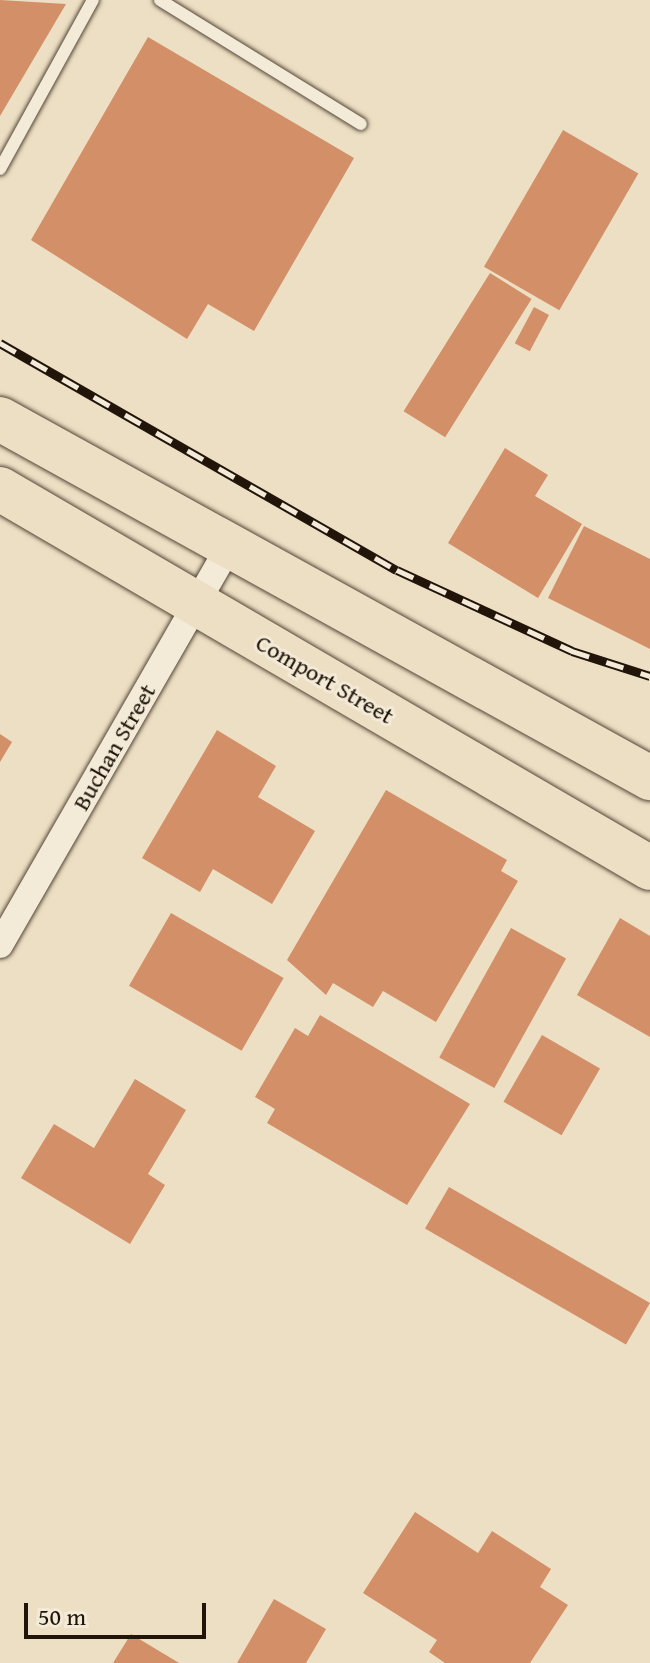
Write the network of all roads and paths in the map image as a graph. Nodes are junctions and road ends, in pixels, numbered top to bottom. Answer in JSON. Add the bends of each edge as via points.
{"nodes":[{"id":1,"x":93,"y":0,"type":"edge"},
{"id":2,"x":160,"y":0,"type":"edge"},
{"id":3,"x":361,"y":124,"type":"dead end"},
{"id":4,"x":0,"y":169,"type":"edge"},
{"id":5,"x":0,"y":419,"type":"edge"},
{"id":6,"x":0,"y":489,"type":"edge"},
{"id":7,"x":228,"y":549,"type":"junction"},
{"id":8,"x":195,"y":604,"type":"junction"},
{"id":9,"x":643,"y":773,"type":"edge"},
{"id":10,"x":650,"y":868,"type":"edge"},
{"id":11,"x":0,"y":945,"type":"edge"}],
"edges":[{"from":1,"to":4,"type":"lane"},
{"from":2,"to":3,"type":"lane"},
{"from":5,"to":7,"type":"highway"},
{"from":6,"to":8,"type":"highway","name":"Comport Street"},
{"from":7,"to":8,"type":"street","name":"Buchan Street"},
{"from":7,"to":9,"type":"highway"},
{"from":8,"to":10,"type":"highway","name":"Comport Street"},
{"from":8,"to":11,"type":"street","name":"Buchan Street"}]}
